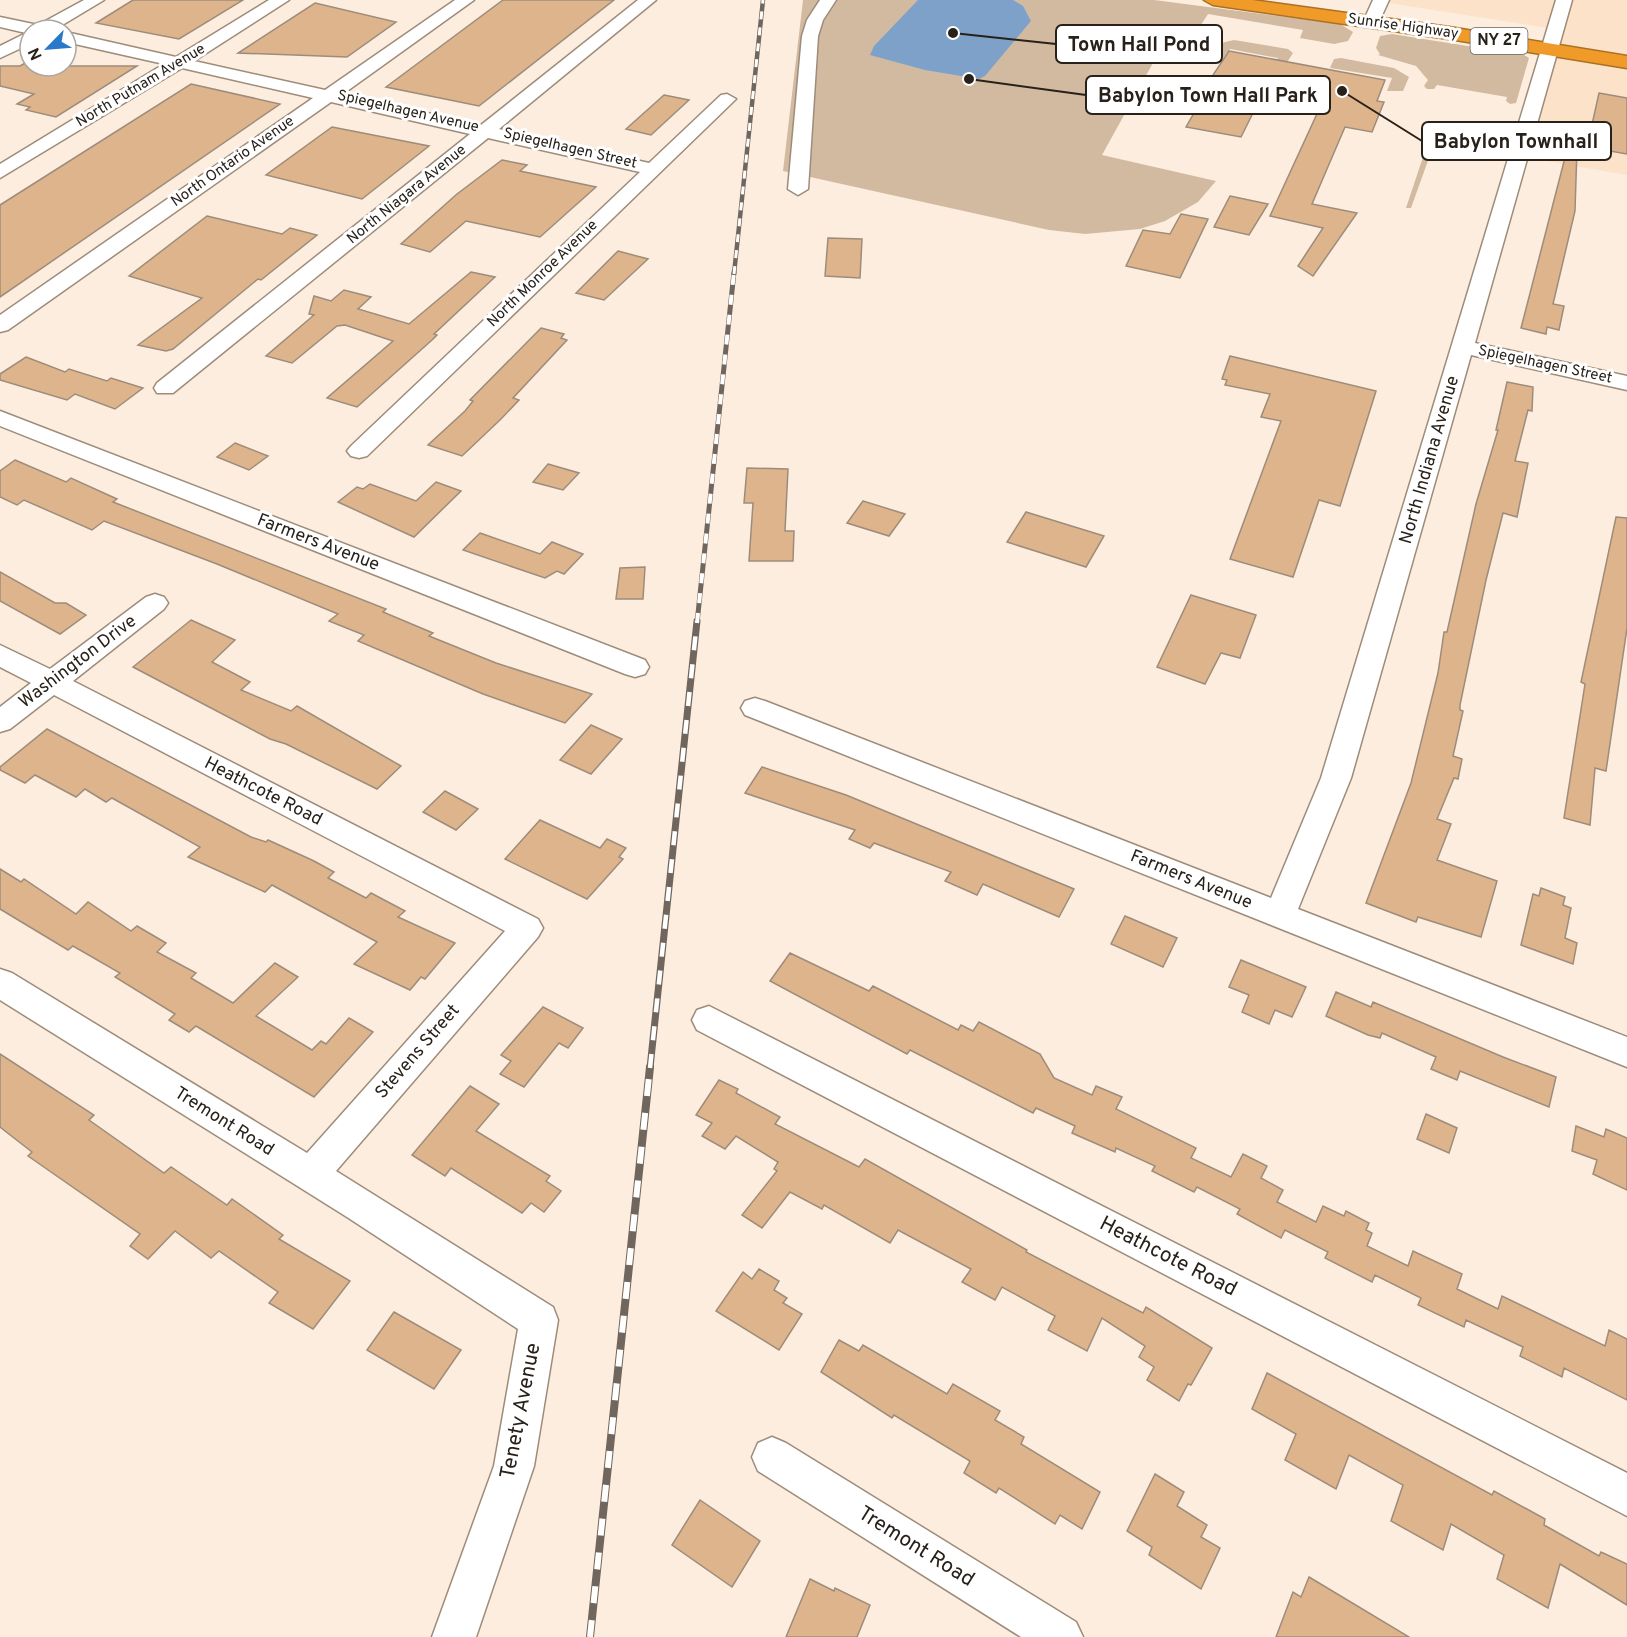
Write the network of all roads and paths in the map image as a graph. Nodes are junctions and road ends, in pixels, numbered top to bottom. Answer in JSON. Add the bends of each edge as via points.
{"nodes":[{"id":1,"x":96,"y":0,"type":"edge"},
{"id":2,"x":281,"y":0,"type":"edge"},
{"id":3,"x":466,"y":0,"type":"edge"},
{"id":4,"x":648,"y":0,"type":"edge"},
{"id":5,"x":828,"y":0,"type":"edge"},
{"id":6,"x":1214,"y":0,"type":"edge"},
{"id":7,"x":1564,"y":0,"type":"edge"},
{"id":8,"x":1383,"y":1,"type":"edge"},
{"id":9,"x":64,"y":18,"type":"edge"},
{"id":10,"x":0,"y":22,"type":"edge"},
{"id":11,"x":1371,"y":22,"type":"junction"},
{"id":12,"x":18,"y":26,"type":"edge"},
{"id":13,"x":1547,"y":28,"type":"junction"},
{"id":14,"x":1576,"y":32,"type":"dead end"},
{"id":15,"x":78,"y":40,"type":"edge"},
{"id":16,"x":18,"y":43,"type":"edge"},
{"id":17,"x":1549,"y":49,"type":"junction"},
{"id":18,"x":0,"y":53,"type":"edge"},
{"id":19,"x":178,"y":61,"type":"junction"},
{"id":20,"x":1627,"y":62,"type":"edge"},
{"id":21,"x":330,"y":95,"type":"junction"},
{"id":22,"x":727,"y":99,"type":"dead end"},
{"id":23,"x":487,"y":130,"type":"junction"},
{"id":24,"x":652,"y":169,"type":"junction"},
{"id":25,"x":0,"y":172,"type":"edge"},
{"id":26,"x":798,"y":189,"type":"dead end"},
{"id":27,"x":0,"y":325,"type":"edge"},
{"id":28,"x":1464,"y":347,"type":"junction"},
{"id":29,"x":1627,"y":383,"type":"edge"},
{"id":30,"x":165,"y":388,"type":"dead end"},
{"id":31,"x":0,"y":418,"type":"edge"},
{"id":32,"x":359,"y":451,"type":"dead end"},
{"id":33,"x":155,"y":603,"type":"dead end"},
{"id":34,"x":0,"y":656,"type":"edge"},
{"id":35,"x":635,"y":667,"type":"dead end"},
{"id":36,"x":51,"y":682,"type":"junction"},
{"id":37,"x":755,"y":708,"type":"dead end"},
{"id":38,"x":0,"y":722,"type":"edge"},
{"id":39,"x":1280,"y":915,"type":"junction"},
{"id":40,"x":527,"y":928,"type":"joint"},
{"id":41,"x":0,"y":983,"type":"edge"},
{"id":42,"x":709,"y":1020,"type":"dead end"},
{"id":43,"x":1627,"y":1052,"type":"edge"},
{"id":44,"x":310,"y":1176,"type":"junction"},
{"id":45,"x":448,"y":1261,"type":"joint"},
{"id":46,"x":772,"y":1457,"type":"dead end"},
{"id":47,"x":1627,"y":1495,"type":"edge"},
{"id":48,"x":454,"y":1637,"type":"edge"},
{"id":49,"x":1061,"y":1637,"type":"edge"}],
"edges":[{"from":1,"to":9,"type":"street"},
{"from":2,"to":19,"type":"street","name":"North Putnam Avenue"},
{"from":3,"to":21,"type":"street","name":"North Ontario Avenue"},
{"from":4,"to":23,"type":"street","name":"North Niagara Avenue"},
{"from":5,"to":26,"type":"street","via":[[810,36]]},
{"from":6,"to":11,"type":"highway","name":"Sunrise Highway","number":"NY 27"},
{"from":7,"to":13,"type":"street","name":"North Indiana Avenue"},
{"from":8,"to":11,"type":"street"},
{"from":10,"to":12,"type":"street"},
{"from":11,"to":17,"type":"highway","name":"Sunrise Highway","number":"NY 27"},
{"from":13,"to":14,"type":"highway"},
{"from":13,"to":17,"type":"street","name":"North Indiana Avenue"},
{"from":15,"to":19,"type":"street"},
{"from":16,"to":18,"type":"street"},
{"from":17,"to":20,"type":"highway","name":"Sunrise Highway","number":"NY 27"},
{"from":17,"to":28,"type":"street","name":"North Indiana Avenue"},
{"from":19,"to":21,"type":"street"},
{"from":19,"to":25,"type":"street","name":"North Putnam Avenue"},
{"from":21,"to":23,"type":"street","name":"Spiegelhagen Avenue"},
{"from":21,"to":27,"type":"street","name":"North Ontario Avenue"},
{"from":22,"to":24,"type":"street","name":"North Monroe Avenue"},
{"from":23,"to":24,"type":"street","name":"Spiegelhagen Street"},
{"from":23,"to":30,"type":"street","name":"North Niagara Avenue"},
{"from":24,"to":32,"type":"street","name":"North Monroe Avenue"},
{"from":28,"to":29,"type":"street","name":"Spiegelhagen Street"},
{"from":28,"to":39,"type":"street","name":"North Indiana Avenue","via":[[1336,778]]},
{"from":31,"to":35,"type":"street","name":"Farmers Avenue"},
{"from":33,"to":36,"type":"street","name":"Washington Drive"},
{"from":34,"to":36,"type":"street","name":"Heathcote Road"},
{"from":36,"to":38,"type":"street","name":"Washington Drive"},
{"from":36,"to":40,"type":"street","name":"Heathcote Road"},
{"from":37,"to":39,"type":"street","name":"Farmers Avenue"},
{"from":39,"to":43,"type":"street","name":"Farmers Avenue"},
{"from":40,"to":44,"type":"street","name":"Stevens Street"},
{"from":41,"to":44,"type":"street","name":"Tremont Road"},
{"from":42,"to":47,"type":"street","name":"Heathcote Road"},
{"from":44,"to":45,"type":"street","name":"Tremont Road"},
{"from":45,"to":48,"type":"street","name":"Tenety Avenue","via":[[539,1320],[514,1466]]},
{"from":46,"to":49,"type":"street","name":"Tremont Road"}]}
